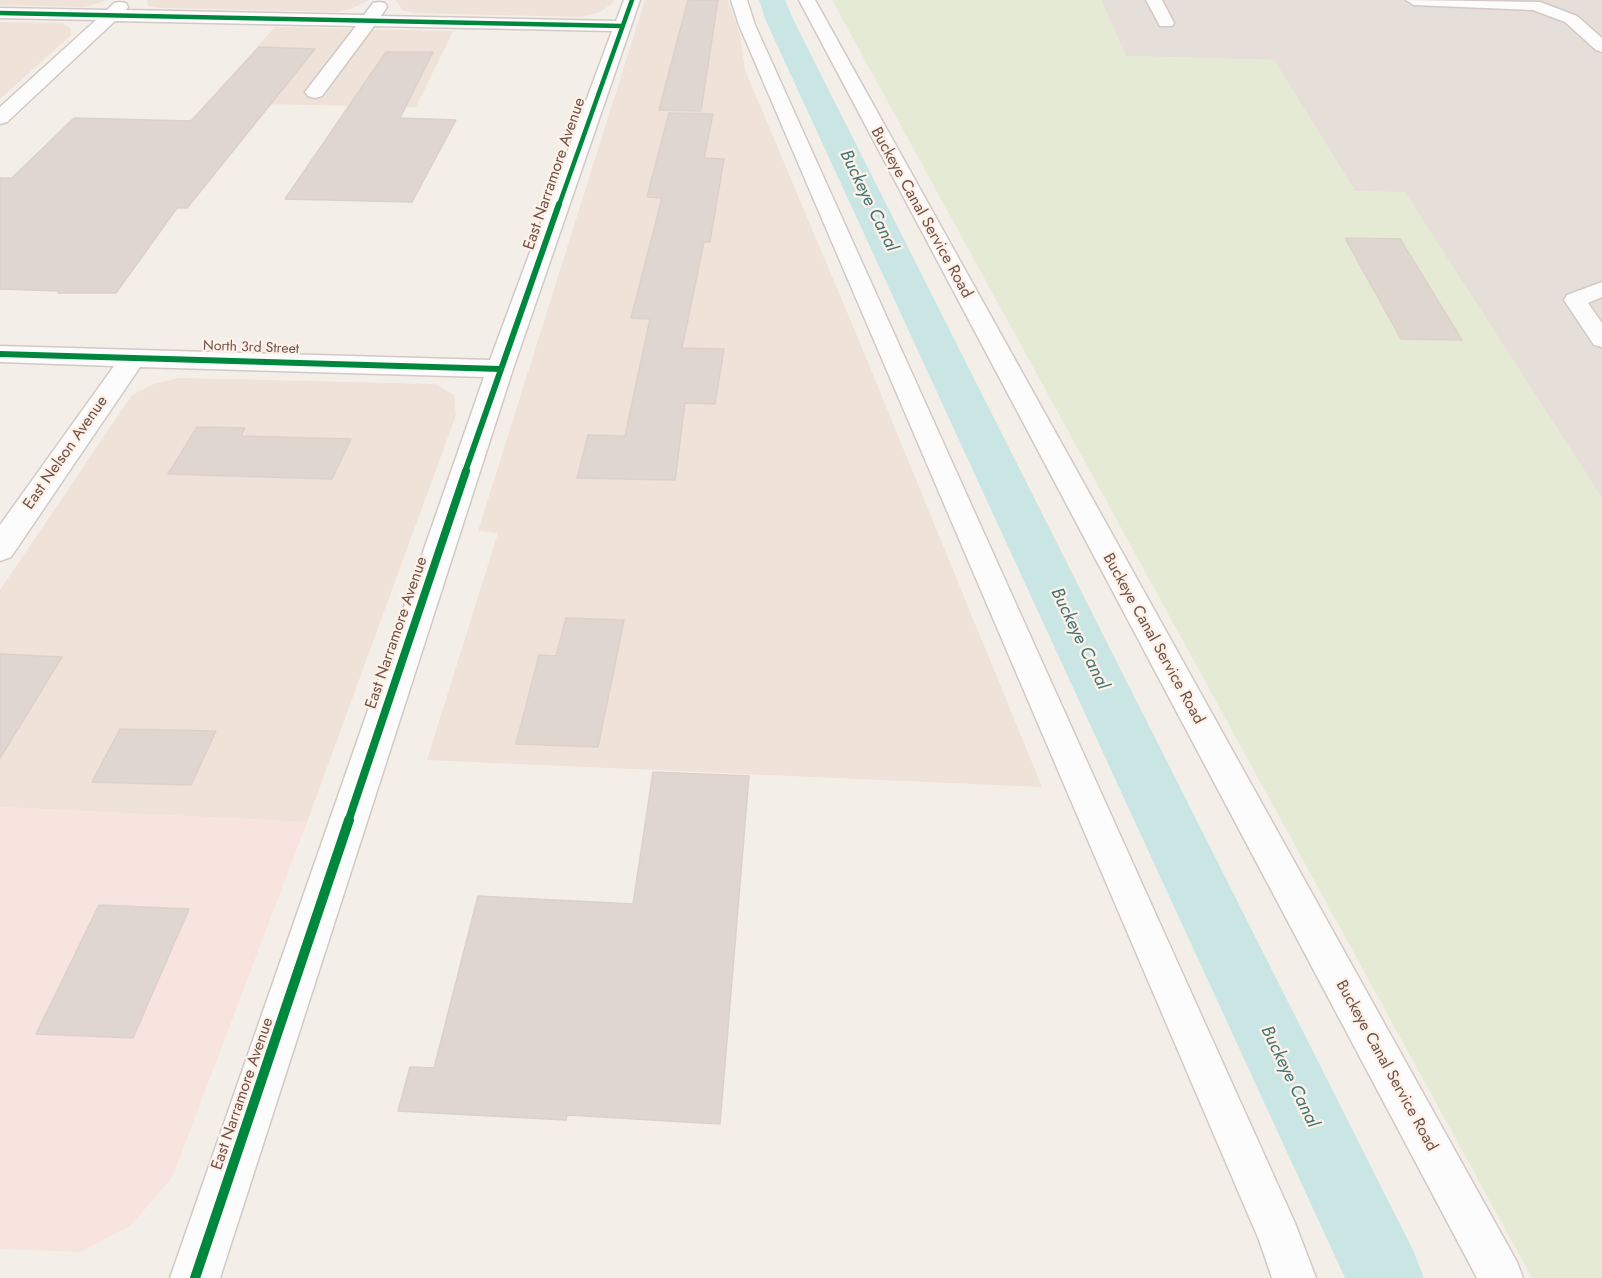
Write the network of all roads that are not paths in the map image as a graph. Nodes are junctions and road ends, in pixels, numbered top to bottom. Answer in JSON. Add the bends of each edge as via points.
{"nodes":[{"id":1,"x":128,"y":0,"type":"edge"},
{"id":2,"x":384,"y":0,"type":"edge"},
{"id":3,"x":738,"y":0,"type":"edge"},
{"id":4,"x":807,"y":0,"type":"edge"},
{"id":5,"x":1154,"y":0,"type":"edge"},
{"id":6,"x":1414,"y":0,"type":"edge"},
{"id":7,"x":0,"y":13,"type":"edge"},
{"id":8,"x":627,"y":13,"type":"edge"},
{"id":9,"x":112,"y":15,"type":"junction"},
{"id":10,"x":370,"y":20,"type":"junction"},
{"id":11,"x":1166,"y":23,"type":"dead end"},
{"id":12,"x":1602,"y":47,"type":"edge"},
{"id":13,"x":315,"y":93,"type":"dead end"},
{"id":14,"x":0,"y":118,"type":"edge"},
{"id":15,"x":1602,"y":289,"type":"edge"},
{"id":16,"x":1602,"y":340,"type":"edge"},
{"id":17,"x":0,"y":354,"type":"edge"},
{"id":18,"x":133,"y":357,"type":"junction"},
{"id":19,"x":500,"y":369,"type":"junction"},
{"id":20,"x":0,"y":549,"type":"edge"},
{"id":21,"x":195,"y":1278,"type":"edge"},
{"id":22,"x":1294,"y":1278,"type":"edge"},
{"id":23,"x":1501,"y":1278,"type":"edge"}],
"edges":[{"from":1,"to":9,"type":"street"},
{"from":2,"to":10,"type":"street"},
{"from":3,"to":22,"type":"lane","via":[[1280,1238]]},
{"from":4,"to":23,"type":"lane","name":"Buckeye Canal Service Road"},
{"from":5,"to":11,"type":"lane"},
{"from":6,"to":12,"type":"lane","via":[[1535,5],[1571,19]]},
{"from":7,"to":9,"type":"street"},
{"from":8,"to":10,"type":"street"},
{"from":8,"to":19,"type":"street","name":"East Narramore Avenue"},
{"from":9,"to":10,"type":"street"},
{"from":9,"to":14,"type":"street"},
{"from":10,"to":13,"type":"street"},
{"from":15,"to":16,"type":"lane","via":[[1575,300]]},
{"from":17,"to":18,"type":"street","name":"North 3rd Street"},
{"from":18,"to":19,"type":"street","name":"North 3rd Street"},
{"from":18,"to":20,"type":"street","name":"East Nelson Avenue"},
{"from":19,"to":21,"type":"street","name":"East Narramore Avenue"}]}
